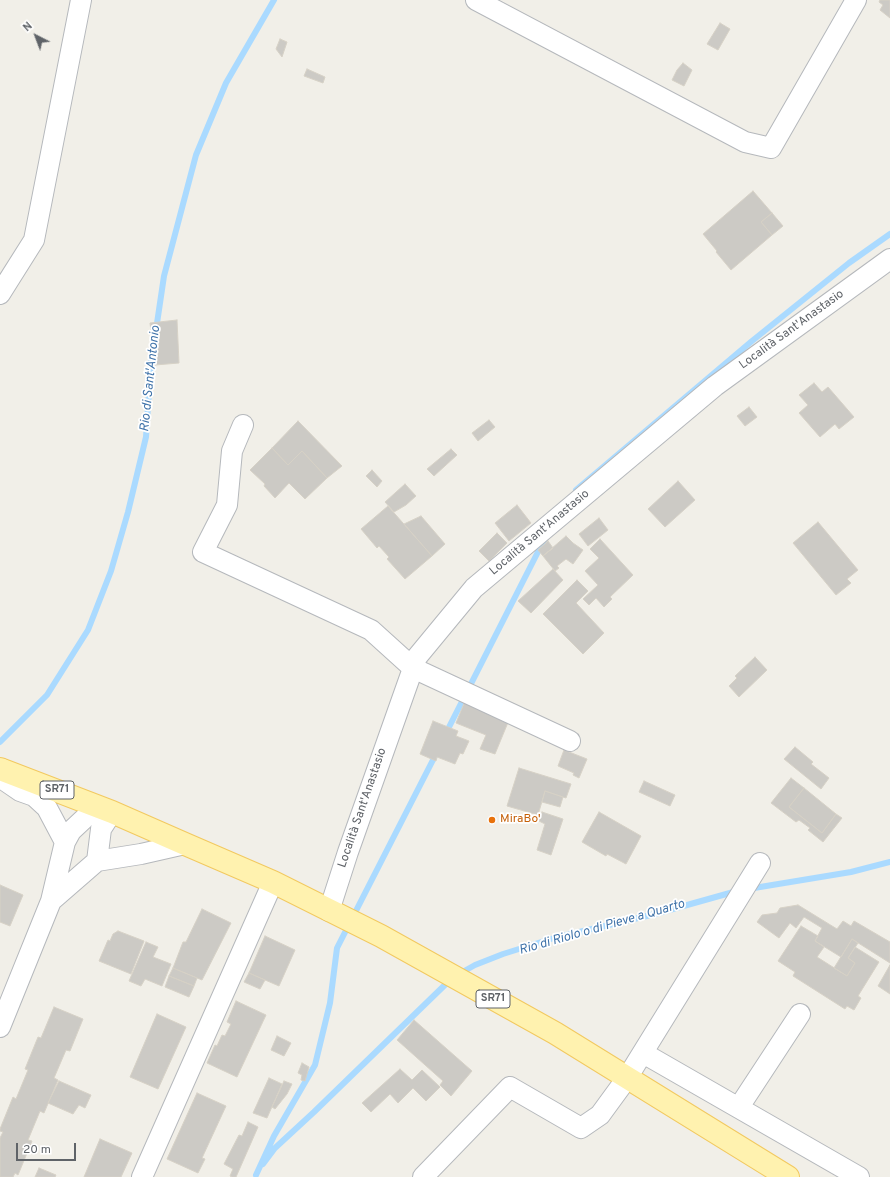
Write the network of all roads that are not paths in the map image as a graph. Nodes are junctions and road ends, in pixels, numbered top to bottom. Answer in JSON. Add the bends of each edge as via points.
{"nodes":[{"id":1,"x":81,"y":0,"type":"edge"},
{"id":2,"x":476,"y":0,"type":"edge"},
{"id":3,"x":856,"y":0,"type":"edge"},
{"id":4,"x":890,"y":259,"type":"edge"},
{"id":5,"x":0,"y":294,"type":"edge"},
{"id":6,"x":243,"y":425,"type":"dead end"},
{"id":7,"x":413,"y":668,"type":"junction"},
{"id":8,"x":570,"y":741,"type":"dead end"},
{"id":9,"x":1,"y":769,"type":"edge"},
{"id":10,"x":112,"y":812,"type":"junction"},
{"id":11,"x":65,"y":842,"type":"junction"},
{"id":12,"x":185,"y":844,"type":"junction"},
{"id":13,"x":97,"y":861,"type":"junction"},
{"id":14,"x":760,"y":863,"type":"dead end"},
{"id":15,"x":273,"y":882,"type":"junction"},
{"id":16,"x":51,"y":901,"type":"junction"},
{"id":17,"x":329,"y":911,"type":"junction"},
{"id":18,"x":800,"y":1014,"type":"dead end"},
{"id":19,"x":0,"y":1027,"type":"edge"},
{"id":20,"x":643,"y":1052,"type":"junction"},
{"id":21,"x":627,"y":1078,"type":"junction"},
{"id":22,"x":739,"y":1107,"type":"junction"},
{"id":23,"x":142,"y":1177,"type":"edge"},
{"id":24,"x":423,"y":1177,"type":"edge"},
{"id":25,"x":788,"y":1177,"type":"edge"},
{"id":26,"x":860,"y":1177,"type":"edge"}],
"edges":[{"from":1,"to":5,"type":"street","via":[[34,240]]},
{"from":2,"to":3,"type":"street","via":[[745,142],[771,148]]},
{"from":4,"to":7,"type":"street","name":"Località Sant'Anastasio","via":[[716,386],[474,588],[417,657]]},
{"from":6,"to":7,"type":"street","via":[[232,451],[227,505],[203,552],[371,630]]},
{"from":7,"to":8,"type":"street"},
{"from":7,"to":17,"type":"street","name":"Località Sant'Anastasio"},
{"from":9,"to":10,"type":"main road","number":"SR71"},
{"from":9,"to":11,"type":"street","via":[[4,780],[20,791],[34,796],[47,808]]},
{"from":10,"to":11,"type":"street","via":[[87,816],[71,831]]},
{"from":10,"to":12,"type":"main road","number":"SR71"},
{"from":10,"to":13,"type":"street","via":[[101,829]]},
{"from":11,"to":16,"type":"street"},
{"from":12,"to":13,"type":"street"},
{"from":12,"to":15,"type":"main road","number":"SR71"},
{"from":13,"to":16,"type":"street"},
{"from":14,"to":20,"type":"street"},
{"from":15,"to":17,"type":"main road","number":"SR71"},
{"from":15,"to":23,"type":"street"},
{"from":16,"to":19,"type":"street"},
{"from":17,"to":21,"type":"main road","number":"SR71","via":[[381,936],[548,1030]]},
{"from":18,"to":22,"type":"street"},
{"from":20,"to":21,"type":"street"},
{"from":20,"to":22,"type":"street"},
{"from":21,"to":24,"type":"street","via":[[600,1116],[581,1128],[510,1087]]},
{"from":21,"to":25,"type":"main road","number":"SR71"},
{"from":22,"to":26,"type":"street"}]}
